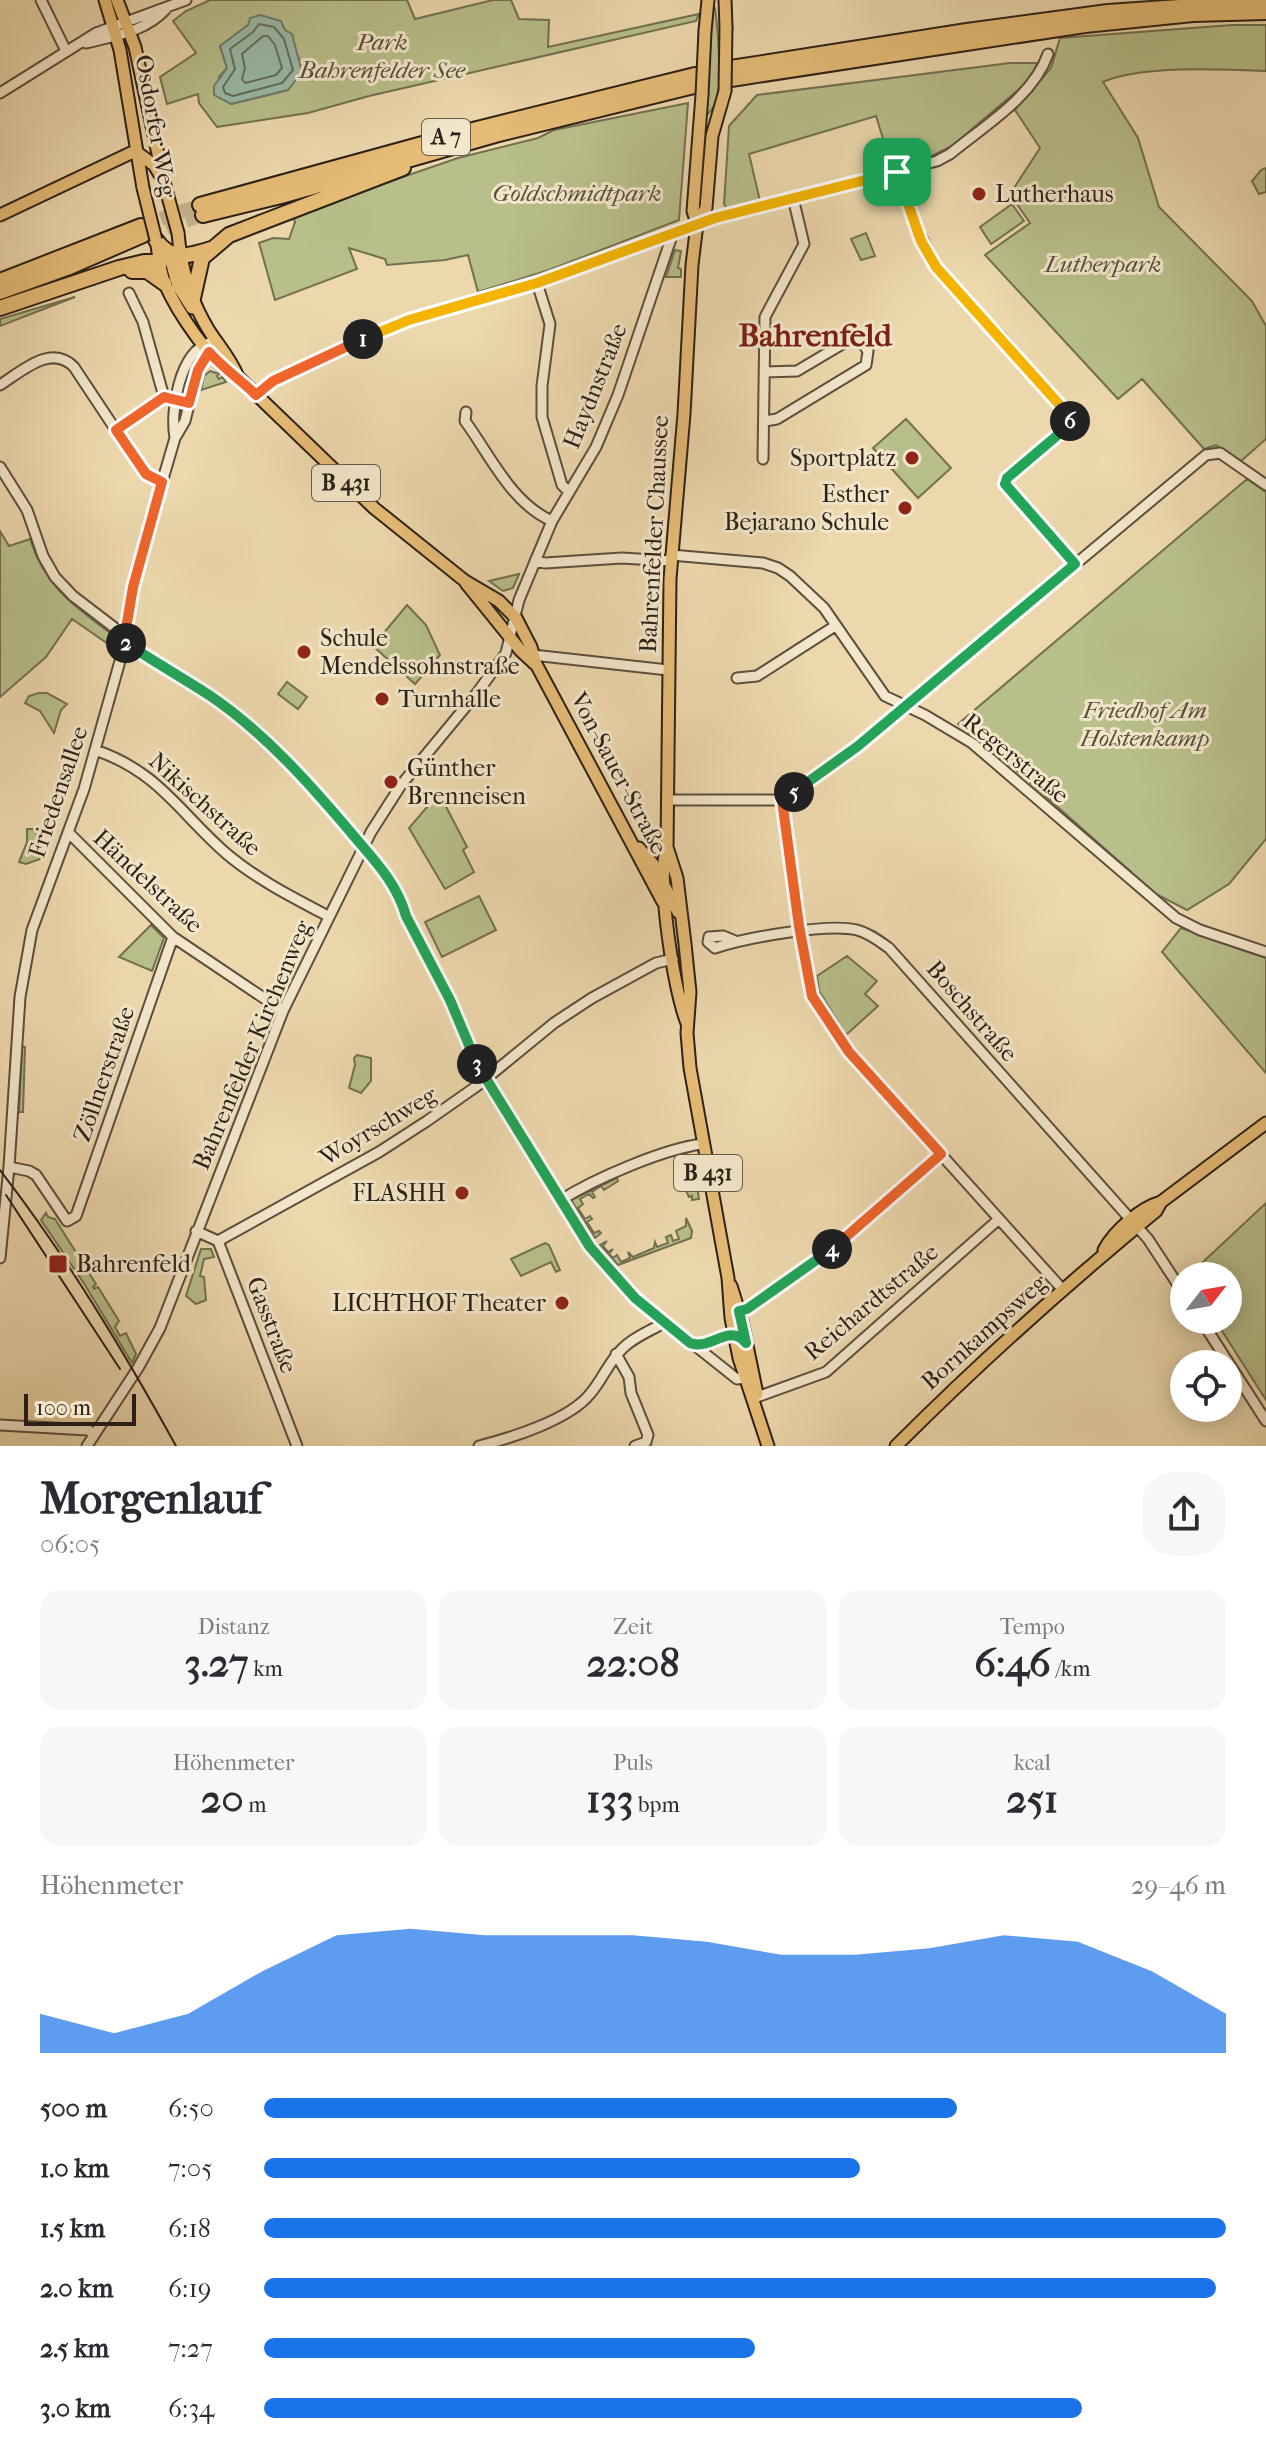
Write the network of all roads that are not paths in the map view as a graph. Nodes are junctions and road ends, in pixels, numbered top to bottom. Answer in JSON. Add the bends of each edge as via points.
{"nodes":[{"id":1,"x":41,"y":0,"type":"edge"},
{"id":2,"x":105,"y":0,"type":"edge"},
{"id":3,"x":117,"y":0,"type":"edge"},
{"id":4,"x":186,"y":0,"type":"edge"},
{"id":5,"x":725,"y":0,"type":"edge"},
{"id":6,"x":1266,"y":1,"type":"edge"},
{"id":7,"x":708,"y":2,"type":"edge"},
{"id":8,"x":1266,"y":12,"type":"edge"},
{"id":9,"x":128,"y":27,"type":"junction"},
{"id":10,"x":115,"y":30,"type":"junction"},
{"id":11,"x":66,"y":51,"type":"junction"},
{"id":12,"x":1048,"y":54,"type":"dead end"},
{"id":13,"x":729,"y":79,"type":"junction"},
{"id":14,"x":697,"y":86,"type":"junction"},
{"id":15,"x":0,"y":93,"type":"edge"},
{"id":16,"x":135,"y":151,"type":"junction"},
{"id":17,"x":432,"y":153,"type":"junction"},
{"id":18,"x":897,"y":172,"type":"junction"},
{"id":19,"x":164,"y":182,"type":"junction"},
{"id":20,"x":793,"y":198,"type":"junction"},
{"id":21,"x":0,"y":215,"type":"edge"},
{"id":22,"x":697,"y":224,"type":"junction"},
{"id":23,"x":673,"y":233,"type":"junction"},
{"id":24,"x":147,"y":234,"type":"junction"},
{"id":25,"x":212,"y":249,"type":"junction"},
{"id":26,"x":170,"y":257,"type":"junction"},
{"id":27,"x":108,"y":273,"type":"junction"},
{"id":28,"x":0,"y":281,"type":"edge"},
{"id":29,"x":164,"y":283,"type":"junction"},
{"id":30,"x":537,"y":283,"type":"junction"},
{"id":31,"x":0,"y":292,"type":"edge"},
{"id":32,"x":129,"y":293,"type":"dead end"},
{"id":33,"x":193,"y":298,"type":"junction"},
{"id":34,"x":0,"y":308,"type":"edge"},
{"id":35,"x":202,"y":318,"type":"junction"},
{"id":36,"x":215,"y":340,"type":"junction"},
{"id":37,"x":206,"y":348,"type":"junction"},
{"id":38,"x":765,"y":372,"type":"junction"},
{"id":39,"x":238,"y":377,"type":"junction"},
{"id":40,"x":0,"y":385,"type":"edge"},
{"id":41,"x":256,"y":395,"type":"junction"},
{"id":42,"x":164,"y":397,"type":"junction"},
{"id":43,"x":175,"y":399,"type":"junction"},
{"id":44,"x":189,"y":403,"type":"junction"},
{"id":45,"x":466,"y":412,"type":"dead end"},
{"id":46,"x":765,"y":421,"type":"junction"},
{"id":47,"x":116,"y":430,"type":"junction"},
{"id":48,"x":175,"y":438,"type":"junction"},
{"id":49,"x":763,"y":459,"type":"dead end"},
{"id":50,"x":0,"y":467,"type":"edge"},
{"id":51,"x":162,"y":482,"type":"junction"},
{"id":52,"x":1265,"y":484,"type":"edge"},
{"id":53,"x":568,"y":491,"type":"junction"},
{"id":54,"x":552,"y":521,"type":"junction"},
{"id":55,"x":671,"y":558,"type":"junction"},
{"id":56,"x":535,"y":561,"type":"junction"},
{"id":57,"x":1075,"y":564,"type":"junction"},
{"id":58,"x":465,"y":581,"type":"junction"},
{"id":59,"x":490,"y":610,"type":"junction"},
{"id":60,"x":516,"y":618,"type":"junction"},
{"id":61,"x":835,"y":626,"type":"junction"},
{"id":62,"x":511,"y":637,"type":"junction"},
{"id":63,"x":124,"y":638,"type":"junction"},
{"id":64,"x":533,"y":656,"type":"junction"},
{"id":65,"x":668,"y":670,"type":"junction"},
{"id":66,"x":737,"y":678,"type":"dead end"},
{"id":67,"x":903,"y":706,"type":"junction"},
{"id":68,"x":95,"y":750,"type":"junction"},
{"id":69,"x":667,"y":800,"type":"junction"},
{"id":70,"x":782,"y":800,"type":"junction"},
{"id":71,"x":68,"y":832,"type":"junction"},
{"id":72,"x":628,"y":836,"type":"junction"},
{"id":73,"x":363,"y":847,"type":"junction"},
{"id":74,"x":667,"y":847,"type":"junction"},
{"id":75,"x":664,"y":883,"type":"junction"},
{"id":76,"x":663,"y":902,"type":"junction"},
{"id":77,"x":328,"y":916,"type":"junction"},
{"id":78,"x":682,"y":920,"type":"junction"},
{"id":79,"x":801,"y":932,"type":"junction"},
{"id":80,"x":173,"y":937,"type":"junction"},
{"id":81,"x":735,"y":941,"type":"dead end"},
{"id":82,"x":1266,"y":952,"type":"edge"},
{"id":83,"x":673,"y":959,"type":"junction"},
{"id":84,"x":283,"y":1011,"type":"junction"},
{"id":85,"x":687,"y":1023,"type":"junction"},
{"id":86,"x":485,"y":1080,"type":"junction"},
{"id":87,"x":1266,"y":1123,"type":"edge"},
{"id":88,"x":702,"y":1144,"type":"junction"},
{"id":89,"x":941,"y":1154,"type":"junction"},
{"id":90,"x":9,"y":1167,"type":"junction"},
{"id":91,"x":561,"y":1200,"type":"junction"},
{"id":92,"x":999,"y":1219,"type":"junction"},
{"id":93,"x":1134,"y":1224,"type":"junction"},
{"id":94,"x":196,"y":1231,"type":"junction"},
{"id":95,"x":218,"y":1241,"type":"junction"},
{"id":96,"x":0,"y":1249,"type":"edge"},
{"id":97,"x":0,"y":1258,"type":"edge"},
{"id":98,"x":1170,"y":1273,"type":"edge"},
{"id":99,"x":728,"y":1278,"type":"junction"},
{"id":100,"x":1063,"y":1290,"type":"junction"},
{"id":101,"x":739,"y":1311,"type":"junction"},
{"id":102,"x":665,"y":1322,"type":"junction"},
{"id":103,"x":734,"y":1334,"type":"junction"},
{"id":104,"x":1210,"y":1334,"type":"edge"},
{"id":105,"x":690,"y":1343,"type":"junction"},
{"id":106,"x":746,"y":1343,"type":"junction"},
{"id":107,"x":616,"y":1354,"type":"junction"},
{"id":108,"x":752,"y":1366,"type":"junction"},
{"id":109,"x":746,"y":1378,"type":"junction"},
{"id":110,"x":757,"y":1397,"type":"junction"},
{"id":111,"x":759,"y":1412,"type":"junction"},
{"id":112,"x":1266,"y":1421,"type":"edge"},
{"id":113,"x":0,"y":1425,"type":"edge"},
{"id":114,"x":95,"y":1434,"type":"junction"},
{"id":115,"x":501,"y":1443,"type":"edge"},
{"id":116,"x":897,"y":1445,"type":"edge"},
{"id":117,"x":87,"y":1446,"type":"edge"},
{"id":118,"x":297,"y":1446,"type":"edge"},
{"id":119,"x":479,"y":1446,"type":"edge"},
{"id":120,"x":635,"y":1446,"type":"edge"},
{"id":121,"x":768,"y":1446,"type":"edge"}],
"edges":[{"from":1,"to":11,"type":"street"},
{"from":2,"to":10,"type":"main road","name":"Osdorfer Weg"},
{"from":3,"to":9,"type":"main road","name":"Osdorfer Weg"},
{"from":4,"to":9,"type":"street"},
{"from":5,"to":13,"type":"main road","name":"Bahrenfelder Chaussee","bridge":true},
{"from":6,"to":13,"type":"highway","via":[[1092,13]]},
{"from":7,"to":14,"type":"main road","name":"Bahrenfelder Chaussee","bridge":true},
{"from":8,"to":13,"type":"highway","via":[[1085,25]]},
{"from":9,"to":10,"type":"street"},
{"from":9,"to":19,"type":"main road","name":"Osdorfer Weg"},
{"from":10,"to":11,"type":"street"},
{"from":10,"to":16,"type":"main road","name":"Osdorfer Weg"},
{"from":11,"to":15,"type":"street"},
{"from":12,"to":18,"type":"street","via":[[1032,83],[950,154]]},
{"from":13,"to":22,"type":"main road","name":"Bahrenfelder Chaussee","via":[[712,136],[706,208]]},
{"from":14,"to":17,"type":"highway","number":"A 7"},
{"from":14,"to":17,"type":"highway","number":"A 7","via":[[477,129],[201,210],[281,196]]},
{"from":14,"to":22,"type":"main road","name":"Bahrenfelder Chaussee"},
{"from":16,"to":19,"type":"main road","via":[[154,165]]},
{"from":16,"to":21,"type":"main road"},
{"from":16,"to":24,"type":"main road","name":"Osdorfer Weg","bridge":true},
{"from":17,"to":25,"type":"highway","via":[[394,173],[245,227]]},
{"from":18,"to":20,"type":"street"},
{"from":18,"to":57,"type":"street","via":[[921,241],[936,267],[1069,417],[1066,428],[1005,484]]},
{"from":19,"to":26,"type":"main road","name":"Osdorfer Weg","bridge":true,"via":[[178,233]]},
{"from":20,"to":22,"type":"street"},
{"from":20,"to":38,"type":"street","via":[[804,244],[765,317]]},
{"from":22,"to":23,"type":"street"},
{"from":22,"to":55,"type":"main road","name":"Bahrenfelder Chaussee"},
{"from":23,"to":30,"type":"street"},
{"from":23,"to":53,"type":"street","name":"Haydnstraße","via":[[618,395],[596,447]]},
{"from":24,"to":26,"type":"highway"},
{"from":24,"to":28,"type":"highway"},
{"from":24,"to":31,"type":"highway"},
{"from":25,"to":26,"type":"highway"},
{"from":25,"to":33,"type":"highway","via":[[200,263]]},
{"from":26,"to":27,"type":"highway"},
{"from":26,"to":29,"type":"main road","number":"B 431"},
{"from":26,"to":33,"type":"main road","number":"B 431"},
{"from":26,"to":35,"type":"main road","number":"B 431","via":[[178,286]]},
{"from":27,"to":29,"type":"highway","via":[[147,271]]},
{"from":27,"to":34,"type":"highway"},
{"from":29,"to":37,"type":"main road","number":"B 431"},
{"from":30,"to":41,"type":"street","via":[[404,322],[273,381]]},
{"from":30,"to":53,"type":"street","via":[[550,324],[542,417]]},
{"from":32,"to":42,"type":"street","via":[[143,322]]},
{"from":33,"to":35,"type":"main road","number":"B 431"},
{"from":35,"to":36,"type":"main road","number":"B 431"},
{"from":36,"to":37,"type":"street"},
{"from":36,"to":39,"type":"main road","name":"Von-Sauer-Straße","number":"B 431"},
{"from":37,"to":39,"type":"main road","name":"Von-Sauer-Straße","number":"B 431"},
{"from":37,"to":43,"type":"street","name":"Friedensallee","via":[[193,356]]},
{"from":37,"to":44,"type":"street","name":"Friedensallee"},
{"from":38,"to":46,"type":"street"},
{"from":38,"to":46,"type":"street","via":[[797,371],[851,339],[860,340],[868,351],[866,365],[786,414]]},
{"from":39,"to":41,"type":"main road","name":"Von-Sauer-Straße","number":"B 431"},
{"from":40,"to":47,"type":"street","via":[[43,359],[60,357],[74,367]]},
{"from":41,"to":58,"type":"main road","name":"Von-Sauer-Straße","number":"B 431","via":[[374,508]]},
{"from":42,"to":43,"type":"street"},
{"from":42,"to":47,"type":"street"},
{"from":43,"to":44,"type":"street"},
{"from":43,"to":48,"type":"street","name":"Friedensallee"},
{"from":44,"to":48,"type":"street","name":"Friedensallee"},
{"from":45,"to":54,"type":"street","via":[[465,421],[505,480],[538,515]]},
{"from":46,"to":49,"type":"street"},
{"from":47,"to":51,"type":"street","via":[[146,474]]},
{"from":48,"to":51,"type":"street","name":"Friedensallee"},
{"from":50,"to":63,"type":"street","via":[[27,510],[55,577]]},
{"from":51,"to":63,"type":"street","name":"Friedensallee"},
{"from":52,"to":57,"type":"street","via":[[1220,453],[1206,455]]},
{"from":53,"to":54,"type":"street","name":"Haydnstraße"},
{"from":54,"to":56,"type":"street","name":"Haydnstraße"},
{"from":55,"to":56,"type":"street","name":"Regerstraße"},
{"from":55,"to":61,"type":"street","name":"Regerstraße","via":[[773,565],[815,598]]},
{"from":55,"to":65,"type":"main road","name":"Bahrenfelder Chaussee"},
{"from":56,"to":60,"type":"street","name":"Haydnstraße"},
{"from":57,"to":67,"type":"street"},
{"from":58,"to":59,"type":"main road","name":"Von-Sauer-Straße","number":"B 431"},
{"from":58,"to":60,"type":"main road","name":"Von-Sauer-Straße","number":"B 431","via":[[485,590]]},
{"from":59,"to":60,"type":"main road"},
{"from":59,"to":62,"type":"main road","name":"Von-Sauer-Straße","number":"B 431"},
{"from":60,"to":62,"type":"street"},
{"from":60,"to":64,"type":"main road","name":"Von-Sauer-Straße","number":"B 431"},
{"from":61,"to":66,"type":"street","via":[[757,676]]},
{"from":61,"to":67,"type":"street","name":"Regerstraße","via":[[880,691]]},
{"from":62,"to":64,"type":"main road"},
{"from":62,"to":64,"type":"main road","name":"Von-Sauer-Straße","number":"B 431","via":[[521,651]]},
{"from":62,"to":73,"type":"street","name":"Bahrenfelder Kirchenweg","via":[[487,680],[401,785]]},
{"from":63,"to":68,"type":"street","name":"Friedensallee"},
{"from":63,"to":73,"type":"street","via":[[244,723],[308,782]]},
{"from":64,"to":65,"type":"street"},
{"from":64,"to":72,"type":"main road","name":"Von-Sauer-Straße","number":"B 431"},
{"from":65,"to":69,"type":"main road","name":"Bahrenfelder Chaussee"},
{"from":67,"to":70,"type":"street"},
{"from":67,"to":82,"type":"street","name":"Regerstraße","via":[[972,743],[1176,918]]},
{"from":68,"to":71,"type":"street","name":"Friedensallee"},
{"from":68,"to":77,"type":"street","name":"Nikischstraße","via":[[146,775],[236,861]]},
{"from":69,"to":70,"type":"street"},
{"from":69,"to":74,"type":"main road","name":"Bahrenfelder Chaussee"},
{"from":70,"to":79,"type":"street"},
{"from":71,"to":80,"type":"street","name":"Händelstraße"},
{"from":71,"to":90,"type":"street","name":"Friedensallee","via":[[38,910],[24,969]]},
{"from":72,"to":75,"type":"main road","name":"Bahrenfelder Chaussee","number":"B 431"},
{"from":72,"to":76,"type":"main road","name":"Von-Sauer-Straße","number":"B 431"},
{"from":73,"to":77,"type":"street","name":"Bahrenfelder Kirchenweg"},
{"from":73,"to":86,"type":"street","via":[[402,902]]},
{"from":74,"to":75,"type":"main road","name":"Bahrenfelder Chaussee"},
{"from":74,"to":78,"type":"main road","name":"Bahrenfelder Chaussee"},
{"from":75,"to":76,"type":"main road","name":"Bahrenfelder Chaussee"},
{"from":75,"to":78,"type":"main road","name":"Bahrenfelder Chaussee","number":"B 431"},
{"from":76,"to":83,"type":"main road","name":"Bahrenfelder Chaussee","number":"B 431"},
{"from":77,"to":84,"type":"street","name":"Bahrenfelder Kirchenweg"},
{"from":78,"to":85,"type":"main road","name":"Bahrenfelder Chaussee","number":"B 431","via":[[690,992]]},
{"from":79,"to":81,"type":"street","name":"Boschstraße"},
{"from":79,"to":89,"type":"street","via":[[812,996],[849,1052]]},
{"from":79,"to":93,"type":"street","name":"Boschstraße","via":[[858,930],[889,948]]},
{"from":80,"to":84,"type":"street","name":"Händelstraße"},
{"from":80,"to":90,"type":"street","name":"Zöllnerstraße","via":[[76,1216],[67,1221],[36,1175]]},
{"from":83,"to":85,"type":"main road","name":"Bahrenfelder Chaussee","number":"B 431"},
{"from":83,"to":86,"type":"street","name":"Woyrschweg","via":[[656,963],[579,1006]]},
{"from":84,"to":94,"type":"street","name":"Bahrenfelder Kirchenweg"},
{"from":85,"to":88,"type":"main road","name":"Bahrenfelder Chaussee","number":"B 431"},
{"from":86,"to":91,"type":"street"},
{"from":86,"to":95,"type":"street","name":"Woyrschweg","via":[[379,1152]]},
{"from":87,"to":93,"type":"main road","name":"Bornkampsweg"},
{"from":88,"to":91,"type":"street","via":[[670,1151]]},
{"from":88,"to":99,"type":"main road","name":"Bahrenfelder Chaussee","number":"B 431"},
{"from":89,"to":92,"type":"street"},
{"from":89,"to":101,"type":"street","via":[[824,1255]]},
{"from":90,"to":96,"type":"street","name":"Friedensallee"},
{"from":91,"to":102,"type":"street","via":[[610,1271]]},
{"from":92,"to":100,"type":"street"},
{"from":92,"to":110,"type":"street","name":"Reichardtstraße","via":[[826,1372]]},
{"from":93,"to":98,"type":"street","name":"Boschstraße"},
{"from":93,"to":100,"type":"main road","name":"Bornkampsweg"},
{"from":94,"to":95,"type":"street"},
{"from":94,"to":114,"type":"street","name":"Bahrenfelder Kirchenweg","via":[[160,1328]]},
{"from":95,"to":118,"type":"street","name":"Gasstraße"},
{"from":96,"to":97,"type":"street","name":"Friedensallee"},
{"from":99,"to":101,"type":"main road","name":"Bahrenfelder Chaussee","number":"B 431"},
{"from":99,"to":103,"type":"main road","name":"Bahrenfelder Chaussee","number":"B 431"},
{"from":100,"to":116,"type":"main road","name":"Bornkampsweg"},
{"from":101,"to":106,"type":"main road","name":"Bahrenfelder Chaussee","number":"B 431"},
{"from":102,"to":105,"type":"street"},
{"from":102,"to":107,"type":"street"},
{"from":103,"to":105,"type":"street","via":[[701,1345]]},
{"from":103,"to":106,"type":"street"},
{"from":103,"to":109,"type":"main road","name":"Bahrenfelder Chaussee","number":"B 431"},
{"from":104,"to":112,"type":"street"},
{"from":105,"to":109,"type":"street","via":[[733,1377]]},
{"from":106,"to":108,"type":"main road","name":"Bahrenfelder Chaussee","number":"B 431"},
{"from":107,"to":115,"type":"street","via":[[580,1404]]},
{"from":107,"to":120,"type":"street","via":[[648,1435],[646,1442]]},
{"from":108,"to":109,"type":"street"},
{"from":108,"to":110,"type":"main road","name":"Bahrenfelder Chaussee","number":"B 431"},
{"from":109,"to":111,"type":"main road","name":"Bahrenfelder Chaussee","number":"B 431"},
{"from":110,"to":111,"type":"main road","name":"Bahrenfelder Chaussee","number":"B 431"},
{"from":111,"to":121,"type":"main road","name":"Bahrenfelder Chaussee","number":"B 431"},
{"from":113,"to":114,"type":"street"},
{"from":114,"to":117,"type":"street","name":"Bahrenfelder Kirchenweg"},
{"from":115,"to":119,"type":"street"}]}
